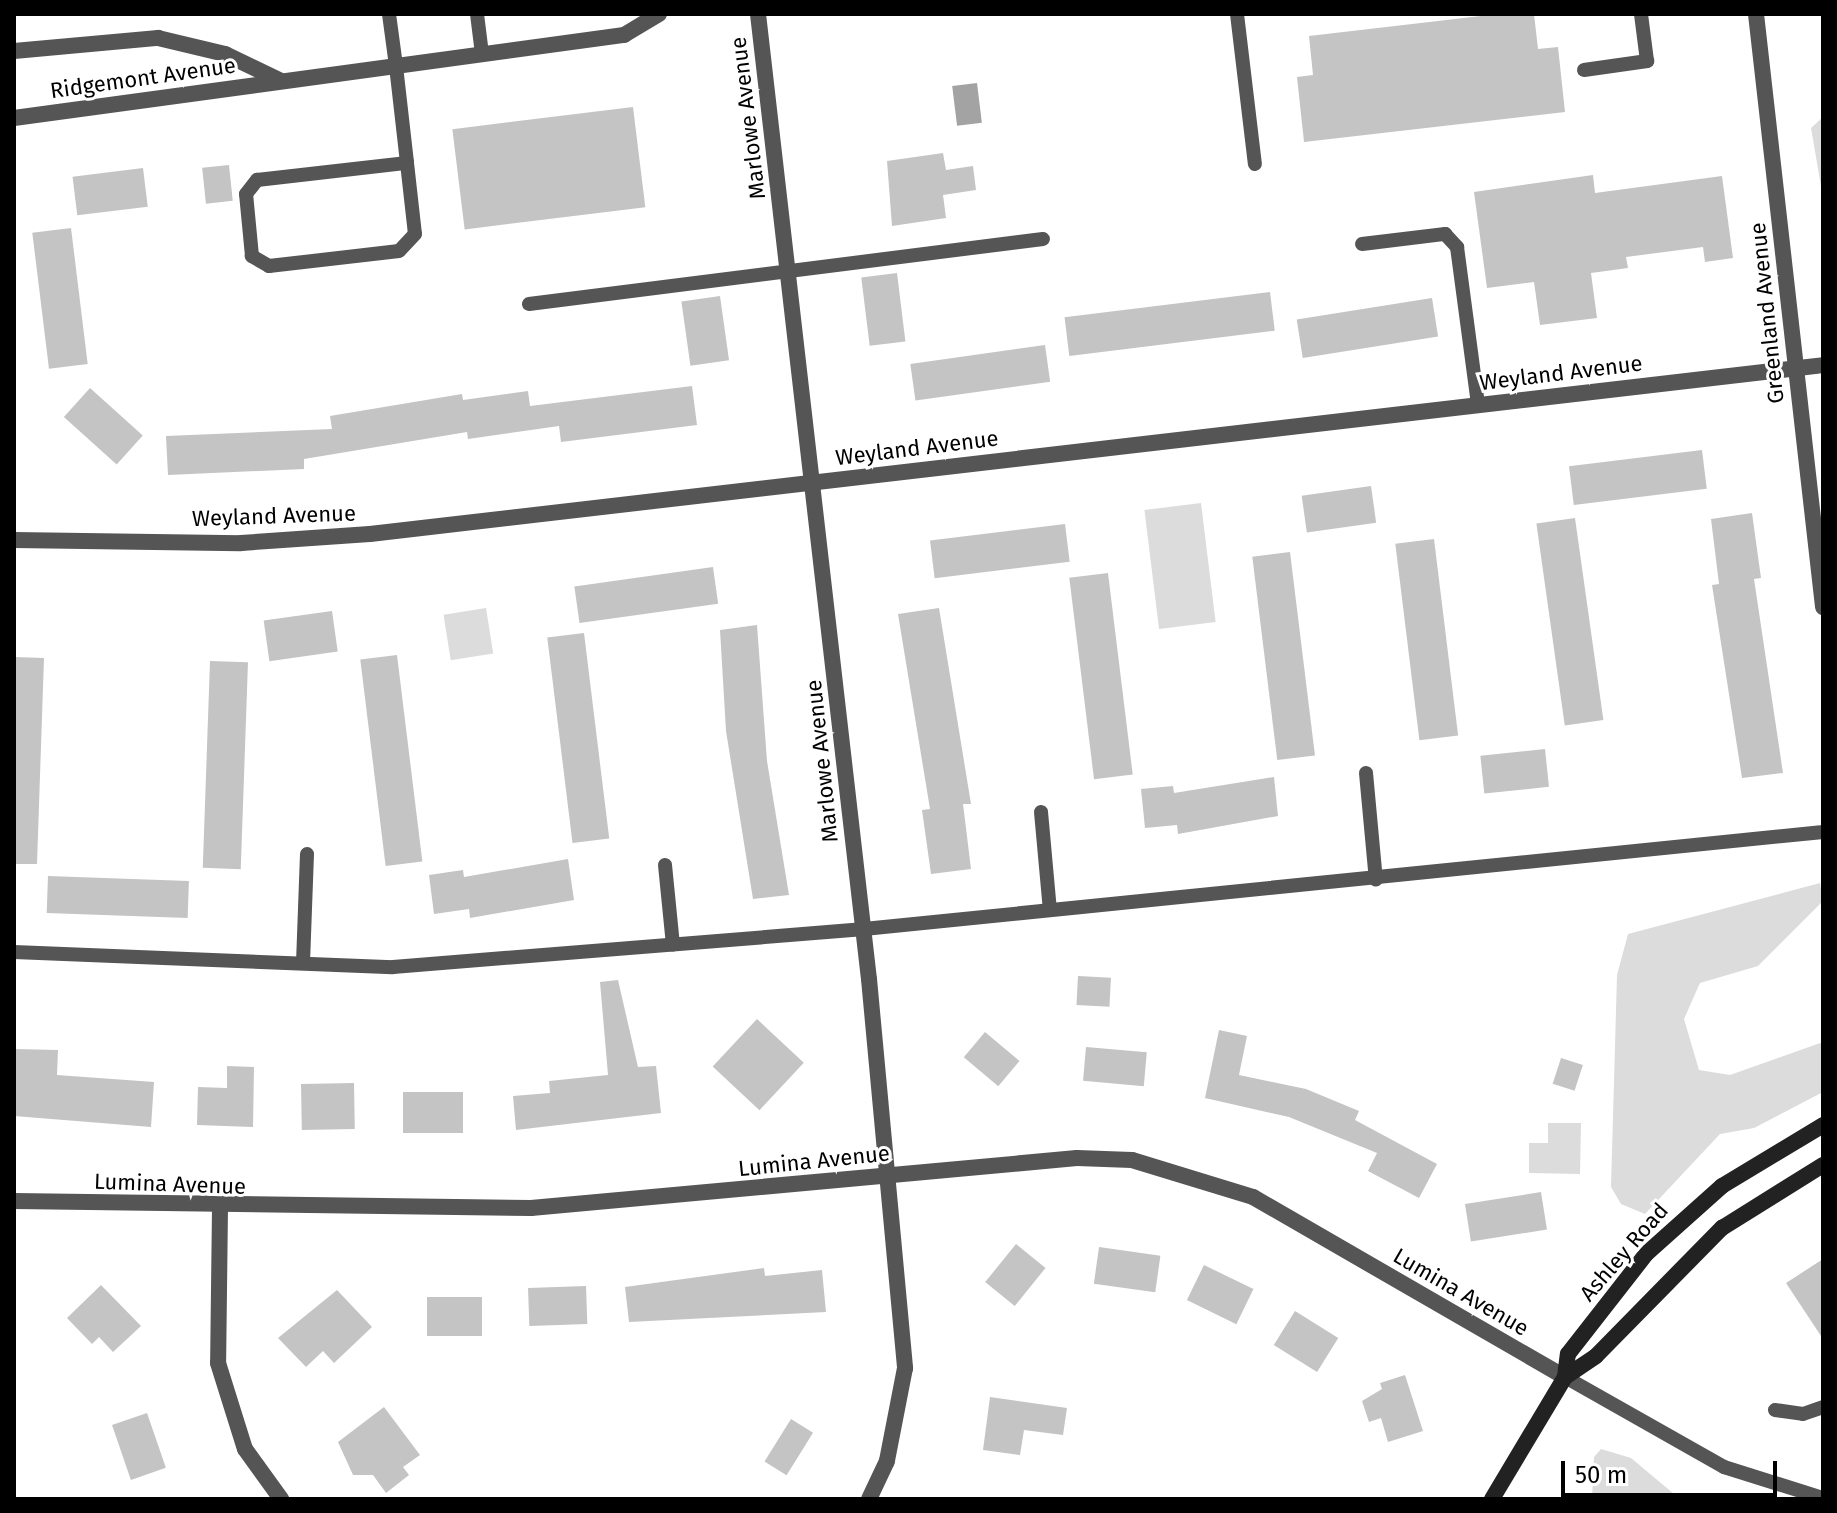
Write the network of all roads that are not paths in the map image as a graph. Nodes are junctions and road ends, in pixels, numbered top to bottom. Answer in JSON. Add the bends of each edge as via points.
{"nodes":[{"id":1,"x":389,"y":14,"type":"edge"},
{"id":2,"x":477,"y":14,"type":"edge"},
{"id":3,"x":659,"y":14,"type":"edge"},
{"id":4,"x":758,"y":14,"type":"edge"},
{"id":5,"x":1237,"y":14,"type":"edge"},
{"id":6,"x":1641,"y":14,"type":"edge"},
{"id":7,"x":1756,"y":14,"type":"edge"},
{"id":8,"x":14,"y":51,"type":"edge"},
{"id":9,"x":482,"y":54,"type":"junction"},
{"id":10,"x":396,"y":66,"type":"junction"},
{"id":11,"x":1584,"y":70,"type":"dead end"},
{"id":12,"x":282,"y":80,"type":"junction"},
{"id":13,"x":14,"y":118,"type":"edge"},
{"id":14,"x":407,"y":163,"type":"junction"},
{"id":15,"x":1255,"y":164,"type":"dead end"},
{"id":16,"x":1043,"y":239,"type":"dead end"},
{"id":17,"x":1362,"y":244,"type":"dead end"},
{"id":18,"x":788,"y":269,"type":"junction"},
{"id":19,"x":529,"y":304,"type":"dead end"},
{"id":20,"x":1823,"y":365,"type":"edge"},
{"id":21,"x":1796,"y":368,"type":"junction"},
{"id":22,"x":1478,"y":405,"type":"junction"},
{"id":23,"x":813,"y":482,"type":"junction"},
{"id":24,"x":14,"y":540,"type":"edge"},
{"id":25,"x":1823,"y":607,"type":"edge"},
{"id":26,"x":1366,"y":773,"type":"dead end"},
{"id":27,"x":1041,"y":812,"type":"dead end"},
{"id":28,"x":1823,"y":832,"type":"edge"},
{"id":29,"x":307,"y":854,"type":"dead end"},
{"id":30,"x":665,"y":865,"type":"dead end"},
{"id":31,"x":1376,"y":880,"type":"junction"},
{"id":32,"x":1050,"y":910,"type":"junction"},
{"id":33,"x":864,"y":929,"type":"junction"},
{"id":34,"x":673,"y":945,"type":"junction"},
{"id":35,"x":14,"y":952,"type":"edge"},
{"id":36,"x":303,"y":963,"type":"junction"},
{"id":37,"x":1823,"y":1125,"type":"edge"},
{"id":38,"x":1823,"y":1165,"type":"edge"},
{"id":39,"x":889,"y":1175,"type":"junction"},
{"id":40,"x":14,"y":1201,"type":"edge"},
{"id":41,"x":220,"y":1208,"type":"junction"},
{"id":42,"x":1565,"y":1377,"type":"junction"},
{"id":43,"x":1823,"y":1407,"type":"edge"},
{"id":44,"x":1775,"y":1410,"type":"dead end"},
{"id":45,"x":1823,"y":1498,"type":"edge"},
{"id":46,"x":281,"y":1499,"type":"edge"},
{"id":47,"x":869,"y":1499,"type":"edge"},
{"id":48,"x":1492,"y":1499,"type":"edge"}],
"edges":[{"from":1,"to":10,"type":"lane"},
{"from":2,"to":9,"type":"lane"},
{"from":3,"to":9,"type":"street","name":"Ridgemont Avenue","via":[[624,35]]},
{"from":4,"to":18,"type":"street","name":"Marlowe Avenue"},
{"from":5,"to":15,"type":"lane"},
{"from":6,"to":11,"type":"lane","via":[[1647,61]]},
{"from":7,"to":21,"type":"street","name":"Greenland Avenue"},
{"from":8,"to":12,"type":"street","name":"Ridgemont Avenue","via":[[158,38],[225,54]]},
{"from":9,"to":10,"type":"street","name":"Ridgemont Avenue"},
{"from":10,"to":12,"type":"street","name":"Ridgemont Avenue"},
{"from":10,"to":14,"type":"lane"},
{"from":12,"to":13,"type":"street","name":"Ridgemont Avenue"},
{"from":14,"to":14,"type":"lane","via":[[415,234],[399,251],[269,266],[252,256],[246,194],[257,180]]},
{"from":16,"to":18,"type":"lane"},
{"from":17,"to":22,"type":"lane","via":[[1445,234],[1457,247]]},
{"from":18,"to":19,"type":"lane"},
{"from":18,"to":23,"type":"street","name":"Marlowe Avenue"},
{"from":20,"to":21,"type":"street","name":"Weyland Avenue"},
{"from":21,"to":22,"type":"street","name":"Weyland Avenue"},
{"from":21,"to":25,"type":"street","name":"Greenland Avenue"},
{"from":22,"to":23,"type":"street","name":"Weyland Avenue"},
{"from":23,"to":24,"type":"street","name":"Weyland Avenue","via":[[370,534],[241,543]]},
{"from":23,"to":33,"type":"street","name":"Marlowe Avenue"},
{"from":26,"to":31,"type":"lane"},
{"from":27,"to":32,"type":"lane"},
{"from":28,"to":31,"type":"lane"},
{"from":29,"to":36,"type":"lane"},
{"from":30,"to":34,"type":"lane"},
{"from":31,"to":32,"type":"lane"},
{"from":32,"to":33,"type":"lane"},
{"from":33,"to":34,"type":"lane"},
{"from":33,"to":39,"type":"street","name":"Marlowe Avenue"},
{"from":34,"to":36,"type":"lane","via":[[393,967]]},
{"from":35,"to":36,"type":"lane"},
{"from":37,"to":42,"type":"street","name":"Ashley Road","via":[[1736,1175],[1659,1239],[1573,1346]]},
{"from":38,"to":42,"type":"street","name":"Ashley Road","via":[[1722,1228],[1596,1356]]},
{"from":39,"to":41,"type":"street","name":"Lumina Avenue","via":[[531,1208]]},
{"from":39,"to":42,"type":"street","name":"Lumina Avenue","via":[[1077,1158],[1159,1165],[1215,1180]]},
{"from":39,"to":47,"type":"street","name":"Marlowe Avenue","via":[[905,1368],[894,1437]]},
{"from":40,"to":41,"type":"street","name":"Lumina Avenue"},
{"from":41,"to":46,"type":"street","via":[[218,1363],[245,1449]]},
{"from":42,"to":45,"type":"lane","via":[[1711,1461]]},
{"from":42,"to":48,"type":"street","name":"Ashley Road"},
{"from":43,"to":44,"type":"lane","via":[[1803,1414]]}]}
